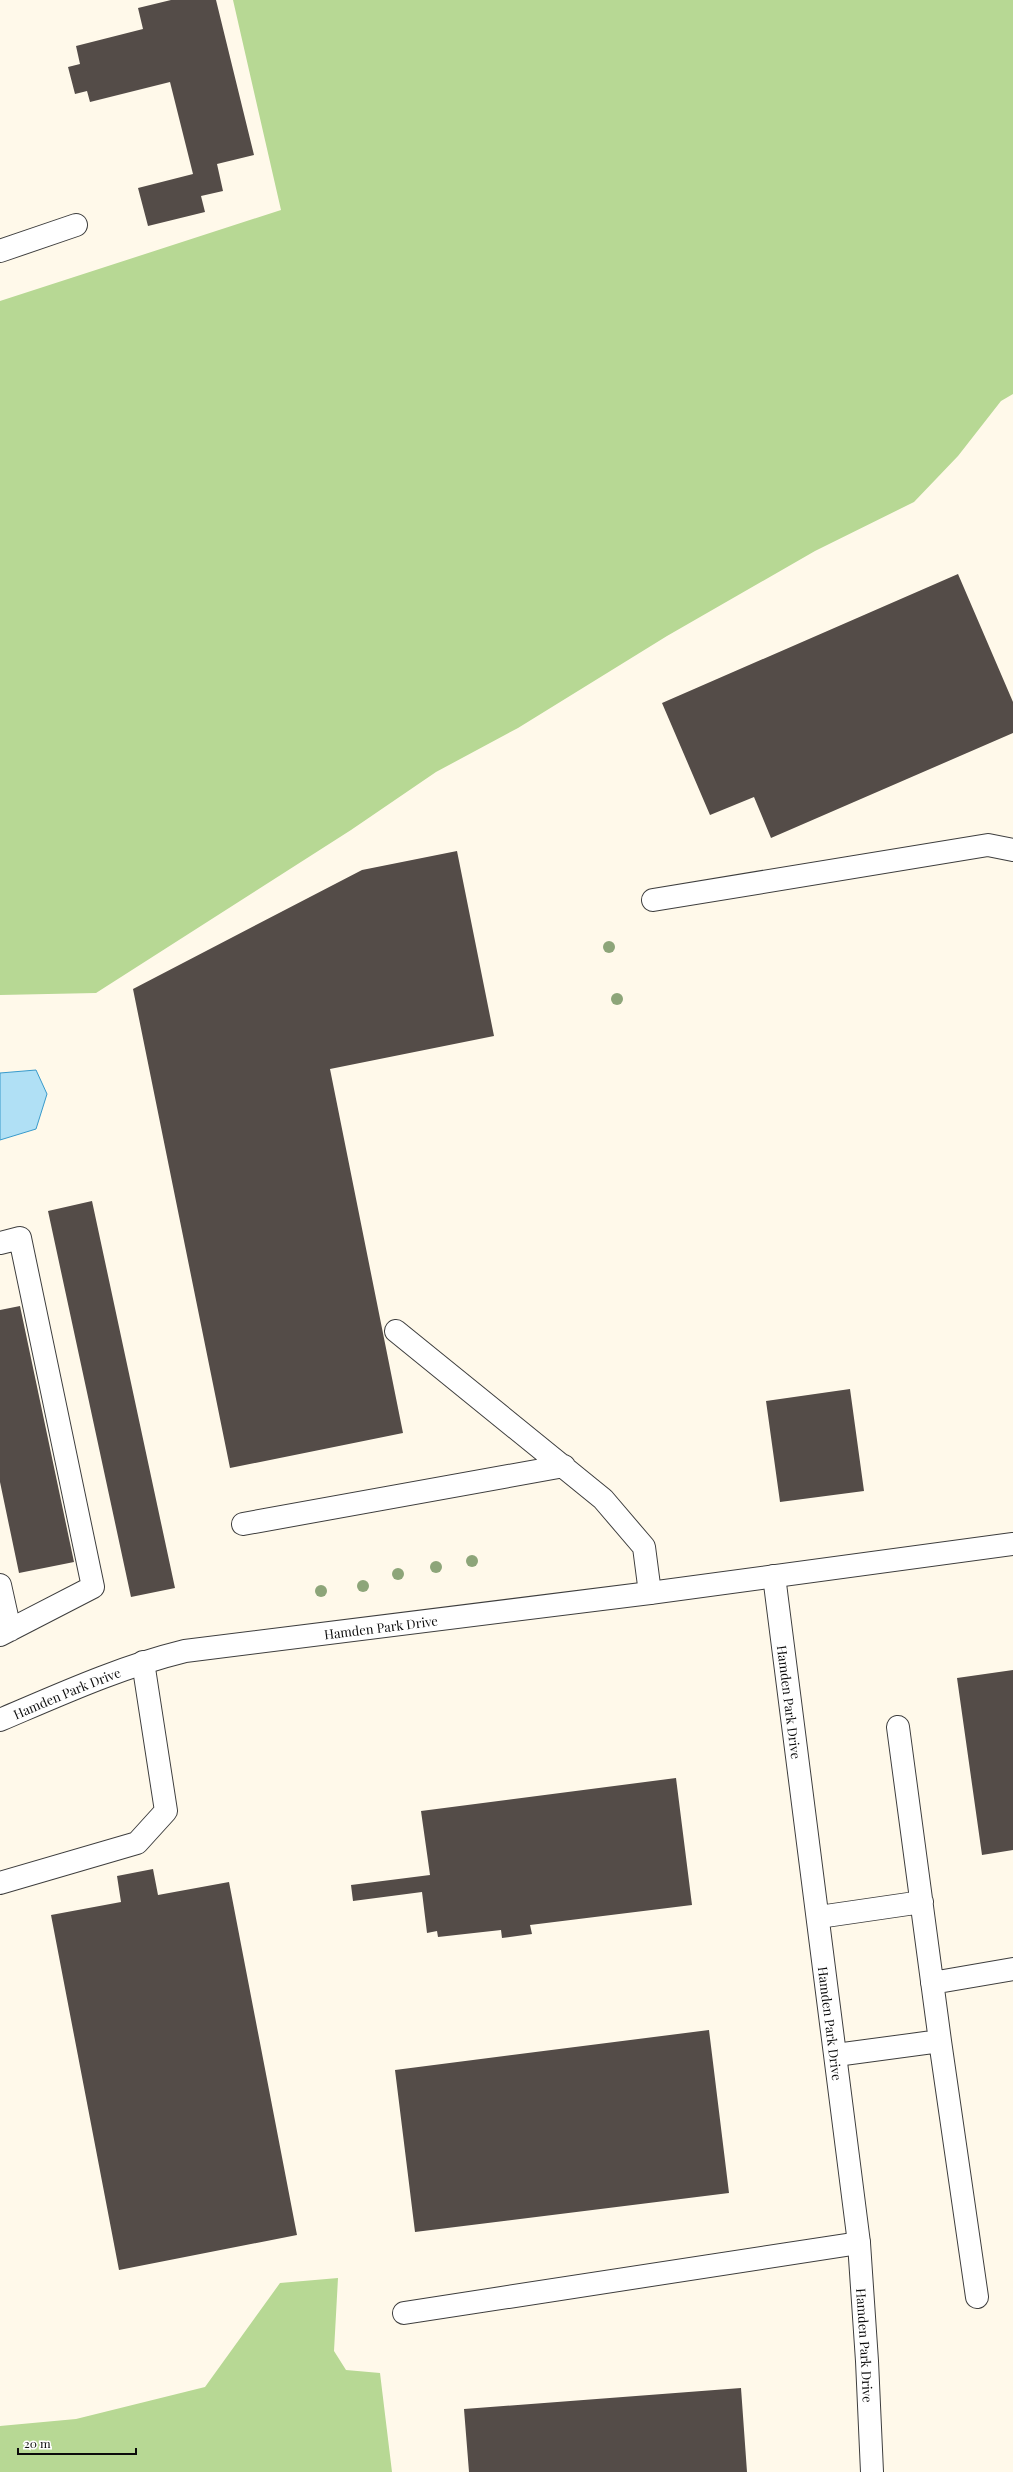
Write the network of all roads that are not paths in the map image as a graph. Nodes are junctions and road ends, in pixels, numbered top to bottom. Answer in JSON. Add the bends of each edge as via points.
{"nodes":[{"id":1,"x":76,"y":225,"type":"dead end"},
{"id":2,"x":0,"y":251,"type":"edge"},
{"id":3,"x":1013,"y":850,"type":"edge"},
{"id":4,"x":653,"y":900,"type":"dead end"},
{"id":5,"x":0,"y":1243,"type":"edge"},
{"id":6,"x":396,"y":1331,"type":"dead end"},
{"id":7,"x":564,"y":1466,"type":"junction"},
{"id":8,"x":243,"y":1524,"type":"dead end"},
{"id":9,"x":1013,"y":1544,"type":"edge"},
{"id":10,"x":774,"y":1576,"type":"junction"},
{"id":11,"x":0,"y":1585,"type":"edge"},
{"id":12,"x":650,"y":1593,"type":"junction"},
{"id":13,"x":5,"y":1633,"type":"edge"},
{"id":14,"x":143,"y":1662,"type":"junction"},
{"id":15,"x":0,"y":1720,"type":"edge"},
{"id":16,"x":898,"y":1727,"type":"dead end"},
{"id":17,"x":0,"y":1883,"type":"edge"},
{"id":18,"x":922,"y":1902,"type":"junction"},
{"id":19,"x":819,"y":1917,"type":"junction"},
{"id":20,"x":1013,"y":1969,"type":"edge"},
{"id":21,"x":932,"y":1983,"type":"junction"},
{"id":22,"x":940,"y":2041,"type":"junction"},
{"id":23,"x":836,"y":2055,"type":"junction"},
{"id":24,"x":859,"y":2243,"type":"junction"},
{"id":25,"x":977,"y":2297,"type":"dead end"},
{"id":26,"x":404,"y":2313,"type":"dead end"},
{"id":27,"x":872,"y":2472,"type":"edge"}],
"edges":[{"from":1,"to":2,"type":"street"},
{"from":3,"to":4,"type":"street","via":[[988,845]]},
{"from":5,"to":13,"type":"street","via":[[20,1238],[93,1587]]},
{"from":6,"to":7,"type":"street"},
{"from":7,"to":8,"type":"street"},
{"from":7,"to":12,"type":"street","via":[[603,1499],[644,1547]]},
{"from":9,"to":10,"type":"street","name":"Hamden Park Drive"},
{"from":10,"to":12,"type":"street","name":"Hamden Park Drive"},
{"from":10,"to":19,"type":"street","name":"Hamden Park Drive"},
{"from":11,"to":13,"type":"street"},
{"from":12,"to":14,"type":"street","name":"Hamden Park Drive","via":[[185,1651]]},
{"from":14,"to":15,"type":"street","name":"Hamden Park Drive","via":[[75,1687]]},
{"from":14,"to":17,"type":"street","via":[[166,1811],[137,1843]]},
{"from":16,"to":18,"type":"street"},
{"from":18,"to":19,"type":"street"},
{"from":18,"to":21,"type":"street"},
{"from":19,"to":23,"type":"street","name":"Hamden Park Drive"},
{"from":20,"to":21,"type":"street"},
{"from":21,"to":22,"type":"street"},
{"from":22,"to":23,"type":"street"},
{"from":22,"to":25,"type":"street"},
{"from":23,"to":24,"type":"street","name":"Hamden Park Drive"},
{"from":24,"to":26,"type":"street"},
{"from":24,"to":27,"type":"street","name":"Hamden Park Drive"}]}
